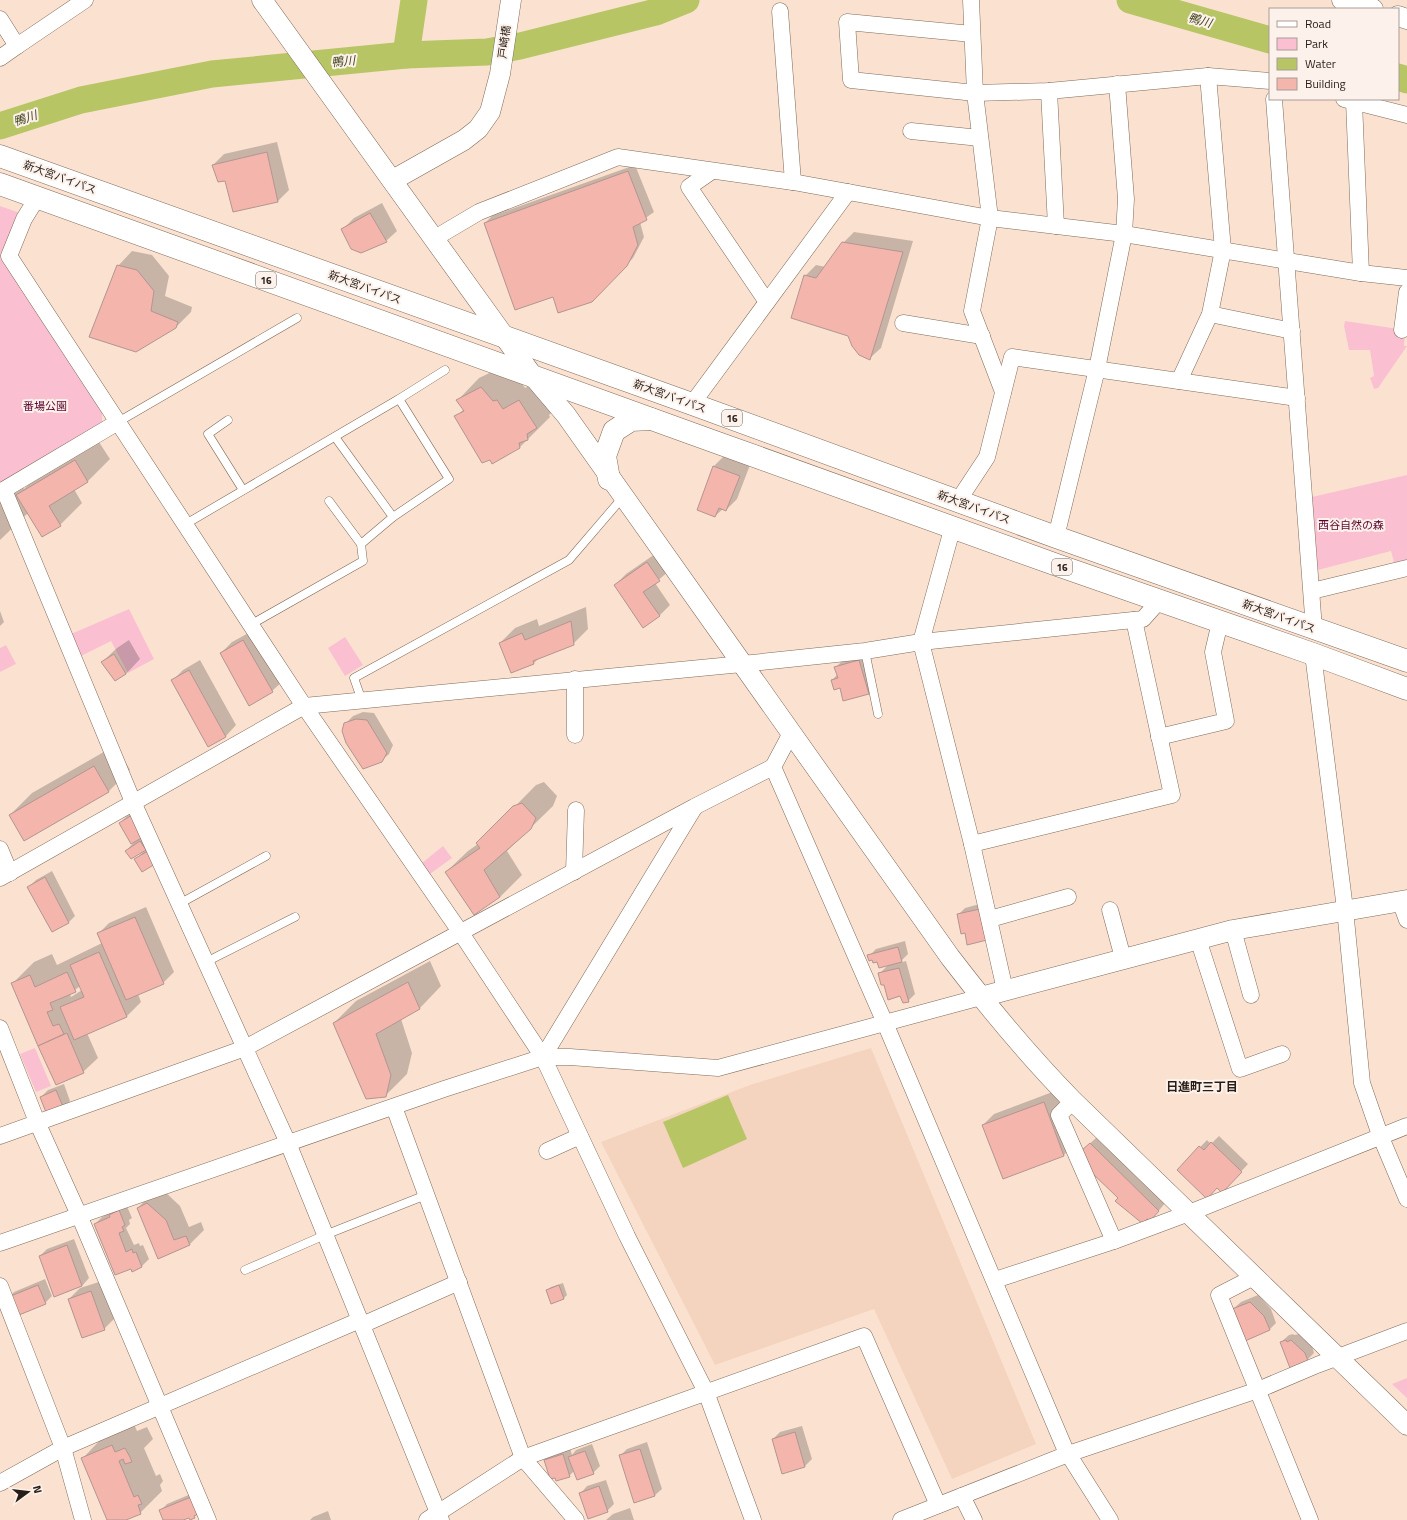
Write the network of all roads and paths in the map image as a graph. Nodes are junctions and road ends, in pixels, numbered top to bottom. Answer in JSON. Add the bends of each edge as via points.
{"nodes":[{"id":1,"x":85,"y":0,"type":"edge"},
{"id":2,"x":262,"y":0,"type":"edge"},
{"id":3,"x":971,"y":0,"type":"edge"},
{"id":4,"x":1342,"y":0,"type":"edge"},
{"id":5,"x":510,"y":5,"type":"edge"},
{"id":6,"x":1370,"y":8,"type":"edge"},
{"id":7,"x":780,"y":11,"type":"dead end"},
{"id":8,"x":0,"y":19,"type":"edge"},
{"id":9,"x":972,"y":34,"type":"junction"},
{"id":10,"x":17,"y":46,"type":"junction"},
{"id":11,"x":0,"y":58,"type":"edge"},
{"id":12,"x":1208,"y":76,"type":"junction"},
{"id":13,"x":1269,"y":81,"type":"edge"},
{"id":14,"x":1117,"y":84,"type":"junction"},
{"id":15,"x":1048,"y":91,"type":"junction"},
{"id":16,"x":975,"y":94,"type":"junction"},
{"id":17,"x":1274,"y":100,"type":"edge"},
{"id":18,"x":1349,"y":100,"type":"edge"},
{"id":19,"x":1407,"y":115,"type":"edge"},
{"id":20,"x":911,"y":131,"type":"dead end"},
{"id":21,"x":980,"y":138,"type":"junction"},
{"id":22,"x":0,"y":156,"type":"edge"},
{"id":23,"x":712,"y":171,"type":"junction"},
{"id":24,"x":392,"y":180,"type":"junction"},
{"id":25,"x":793,"y":182,"type":"junction"},
{"id":26,"x":0,"y":184,"type":"edge"},
{"id":27,"x":848,"y":192,"type":"junction"},
{"id":28,"x":37,"y":198,"type":"junction"},
{"id":29,"x":990,"y":218,"type":"junction"},
{"id":30,"x":1056,"y":226,"type":"junction"},
{"id":31,"x":1124,"y":234,"type":"junction"},
{"id":32,"x":435,"y":238,"type":"junction"},
{"id":33,"x":1223,"y":250,"type":"junction"},
{"id":34,"x":1287,"y":260,"type":"junction"},
{"id":35,"x":1361,"y":273,"type":"junction"},
{"id":36,"x":1407,"y":278,"type":"edge"},
{"id":37,"x":1407,"y":292,"type":"edge"},
{"id":38,"x":767,"y":302,"type":"junction"},
{"id":39,"x":1210,"y":314,"type":"junction"},
{"id":40,"x":297,"y":318,"type":"dead end"},
{"id":41,"x":903,"y":323,"type":"dead end"},
{"id":42,"x":1402,"y":330,"type":"dead end"},
{"id":43,"x":1292,"y":331,"type":"junction"},
{"id":44,"x":982,"y":336,"type":"junction"},
{"id":45,"x":506,"y":338,"type":"junction"},
{"id":46,"x":1097,"y":369,"type":"junction"},
{"id":47,"x":445,"y":370,"type":"dead end"},
{"id":48,"x":532,"y":375,"type":"junction"},
{"id":49,"x":1179,"y":381,"type":"junction"},
{"id":50,"x":1003,"y":392,"type":"junction"},
{"id":51,"x":1297,"y":398,"type":"junction"},
{"id":52,"x":399,"y":399,"type":"junction"},
{"id":53,"x":692,"y":404,"type":"junction"},
{"id":54,"x":651,"y":418,"type":"junction"},
{"id":55,"x":228,"y":420,"type":"dead end"},
{"id":56,"x":118,"y":422,"type":"junction"},
{"id":57,"x":335,"y":437,"type":"junction"},
{"id":58,"x":609,"y":478,"type":"junction"},
{"id":59,"x":243,"y":490,"type":"junction"},
{"id":60,"x":2,"y":491,"type":"edge"},
{"id":61,"x":623,"y":497,"type":"junction"},
{"id":62,"x":329,"y":501,"type":"dead end"},
{"id":63,"x":958,"y":501,"type":"junction"},
{"id":64,"x":393,"y":517,"type":"junction"},
{"id":65,"x":184,"y":525,"type":"junction"},
{"id":66,"x":953,"y":526,"type":"junction"},
{"id":67,"x":1056,"y":537,"type":"junction"},
{"id":68,"x":361,"y":544,"type":"junction"},
{"id":69,"x":1407,"y":568,"type":"edge"},
{"id":70,"x":1312,"y":591,"type":"junction"},
{"id":71,"x":1159,"y":601,"type":"junction"},
{"id":72,"x":1134,"y":620,"type":"junction"},
{"id":73,"x":1220,"y":622,"type":"junction"},
{"id":74,"x":250,"y":625,"type":"junction"},
{"id":75,"x":1314,"y":629,"type":"junction"},
{"id":76,"x":921,"y":642,"type":"junction"},
{"id":77,"x":865,"y":651,"type":"junction"},
{"id":78,"x":1313,"y":654,"type":"junction"},
{"id":79,"x":1407,"y":661,"type":"edge"},
{"id":80,"x":742,"y":664,"type":"junction"},
{"id":81,"x":575,"y":679,"type":"junction"},
{"id":82,"x":1407,"y":689,"type":"edge"},
{"id":83,"x":362,"y":701,"type":"junction"},
{"id":84,"x":304,"y":706,"type":"junction"},
{"id":85,"x":878,"y":714,"type":"dead end"},
{"id":86,"x":792,"y":733,"type":"junction"},
{"id":87,"x":575,"y":735,"type":"dead end"},
{"id":88,"x":1159,"y":737,"type":"junction"},
{"id":89,"x":773,"y":767,"type":"junction"},
{"id":90,"x":133,"y":802,"type":"junction"},
{"id":91,"x":694,"y":807,"type":"junction"},
{"id":92,"x":576,"y":810,"type":"dead end"},
{"id":93,"x":972,"y":844,"type":"junction"},
{"id":94,"x":0,"y":849,"type":"edge"},
{"id":95,"x":266,"y":856,"type":"dead end"},
{"id":96,"x":574,"y":872,"type":"junction"},
{"id":97,"x":5,"y":876,"type":"edge"},
{"id":98,"x":1068,"y":897,"type":"dead end"},
{"id":99,"x":1403,"y":901,"type":"edge"},
{"id":100,"x":179,"y":904,"type":"junction"},
{"id":101,"x":1345,"y":909,"type":"junction"},
{"id":102,"x":1110,"y":910,"type":"dead end"},
{"id":103,"x":295,"y":917,"type":"dead end"},
{"id":104,"x":990,"y":919,"type":"junction"},
{"id":105,"x":1407,"y":920,"type":"edge"},
{"id":106,"x":1233,"y":930,"type":"junction"},
{"id":107,"x":461,"y":933,"type":"junction"},
{"id":108,"x":1198,"y":939,"type":"junction"},
{"id":109,"x":1123,"y":958,"type":"junction"},
{"id":110,"x":206,"y":962,"type":"junction"},
{"id":111,"x":1005,"y":990,"type":"junction"},
{"id":112,"x":1251,"y":995,"type":"dead end"},
{"id":113,"x":980,"y":997,"type":"junction"},
{"id":114,"x":885,"y":1023,"type":"junction"},
{"id":115,"x":0,"y":1028,"type":"edge"},
{"id":116,"x":245,"y":1048,"type":"junction"},
{"id":117,"x":1282,"y":1054,"type":"dead end"},
{"id":118,"x":543,"y":1057,"type":"junction"},
{"id":119,"x":1073,"y":1101,"type":"junction"},
{"id":120,"x":394,"y":1107,"type":"junction"},
{"id":121,"x":37,"y":1122,"type":"junction"},
{"id":122,"x":1407,"y":1126,"type":"edge"},
{"id":123,"x":1380,"y":1135,"type":"junction"},
{"id":124,"x":0,"y":1136,"type":"edge"},
{"id":125,"x":580,"y":1136,"type":"junction"},
{"id":126,"x":288,"y":1143,"type":"junction"},
{"id":127,"x":548,"y":1151,"type":"dead end"},
{"id":128,"x":426,"y":1195,"type":"junction"},
{"id":129,"x":1407,"y":1199,"type":"edge"},
{"id":130,"x":1189,"y":1213,"type":"junction"},
{"id":131,"x":79,"y":1215,"type":"junction"},
{"id":132,"x":325,"y":1235,"type":"junction"},
{"id":133,"x":1114,"y":1241,"type":"junction"},
{"id":134,"x":0,"y":1243,"type":"edge"},
{"id":135,"x":245,"y":1270,"type":"dead end"},
{"id":136,"x":1254,"y":1277,"type":"junction"},
{"id":137,"x":995,"y":1280,"type":"junction"},
{"id":138,"x":459,"y":1282,"type":"junction"},
{"id":139,"x":0,"y":1286,"type":"edge"},
{"id":140,"x":361,"y":1323,"type":"junction"},
{"id":141,"x":1407,"y":1331,"type":"edge"},
{"id":142,"x":1338,"y":1357,"type":"junction"},
{"id":143,"x":1258,"y":1390,"type":"junction"},
{"id":144,"x":706,"y":1392,"type":"junction"},
{"id":145,"x":160,"y":1406,"type":"junction"},
{"id":146,"x":1407,"y":1425,"type":"edge"},
{"id":147,"x":62,"y":1448,"type":"junction"},
{"id":148,"x":1068,"y":1454,"type":"junction"},
{"id":149,"x":523,"y":1458,"type":"junction"},
{"id":150,"x":0,"y":1483,"type":"edge"},
{"id":151,"x":962,"y":1496,"type":"junction"},
{"id":152,"x":938,"y":1505,"type":"junction"},
{"id":153,"x":436,"y":1518,"type":"edge"},
{"id":154,"x":83,"y":1520,"type":"edge"},
{"id":155,"x":208,"y":1520,"type":"edge"},
{"id":156,"x":576,"y":1520,"type":"edge"},
{"id":157,"x":753,"y":1520,"type":"edge"},
{"id":158,"x":901,"y":1520,"type":"edge"},
{"id":159,"x":974,"y":1520,"type":"edge"},
{"id":160,"x":1110,"y":1520,"type":"edge"},
{"id":161,"x":1310,"y":1520,"type":"edge"}],
"edges":[{"from":1,"to":10,"type":"street"},
{"from":2,"to":24,"type":"street"},
{"from":3,"to":9,"type":"street"},
{"from":4,"to":6,"type":"street"},
{"from":5,"to":24,"type":"street","name":"戸崎橋","via":[[500,74],[490,112],[478,129],[450,149]]},
{"from":7,"to":25,"type":"street"},
{"from":8,"to":10,"type":"street"},
{"from":9,"to":16,"type":"street"},
{"from":9,"to":16,"type":"street","via":[[847,22],[851,80]]},
{"from":10,"to":11,"type":"street"},
{"from":12,"to":13,"type":"street"},
{"from":12,"to":14,"type":"street"},
{"from":12,"to":33,"type":"street"},
{"from":14,"to":15,"type":"street"},
{"from":14,"to":31,"type":"street","via":[[1126,199]]},
{"from":15,"to":16,"type":"street"},
{"from":15,"to":30,"type":"street"},
{"from":16,"to":21,"type":"street"},
{"from":17,"to":34,"type":"street"},
{"from":18,"to":19,"type":"street"},
{"from":18,"to":35,"type":"street"},
{"from":20,"to":21,"type":"street"},
{"from":21,"to":29,"type":"street"},
{"from":22,"to":45,"type":"highway","name":"新大宮バイパス","number":"16"},
{"from":23,"to":25,"type":"street"},
{"from":23,"to":32,"type":"street","via":[[618,157],[479,212]]},
{"from":23,"to":38,"type":"street","via":[[689,187]]},
{"from":24,"to":32,"type":"street"},
{"from":25,"to":27,"type":"street"},
{"from":26,"to":28,"type":"highway","number":"16"},
{"from":27,"to":29,"type":"street"},
{"from":27,"to":38,"type":"street"},
{"from":28,"to":48,"type":"highway","number":"16"},
{"from":28,"to":56,"type":"street","via":[[24,219],[9,256]]},
{"from":29,"to":30,"type":"street"},
{"from":29,"to":44,"type":"street","via":[[972,311]]},
{"from":30,"to":31,"type":"street"},
{"from":31,"to":33,"type":"street"},
{"from":31,"to":46,"type":"street"},
{"from":32,"to":45,"type":"street"},
{"from":33,"to":34,"type":"street"},
{"from":33,"to":39,"type":"street"},
{"from":34,"to":35,"type":"street"},
{"from":34,"to":43,"type":"street"},
{"from":35,"to":36,"type":"street"},
{"from":37,"to":42,"type":"street"},
{"from":38,"to":53,"type":"street"},
{"from":39,"to":43,"type":"street"},
{"from":39,"to":49,"type":"street"},
{"from":40,"to":56,"type":"lane"},
{"from":41,"to":44,"type":"street"},
{"from":43,"to":51,"type":"street"},
{"from":44,"to":50,"type":"street"},
{"from":45,"to":48,"type":"street"},
{"from":45,"to":53,"type":"highway","name":"新大宮バイパス","number":"16"},
{"from":46,"to":49,"type":"street"},
{"from":46,"to":50,"type":"street","via":[[1012,357]]},
{"from":46,"to":67,"type":"street"},
{"from":47,"to":52,"type":"lane"},
{"from":48,"to":54,"type":"highway","number":"16"},
{"from":48,"to":58,"type":"street","via":[[566,416]]},
{"from":49,"to":51,"type":"street"},
{"from":50,"to":63,"type":"street","via":[[988,457]]},
{"from":51,"to":70,"type":"street"},
{"from":52,"to":57,"type":"lane"},
{"from":52,"to":64,"type":"lane","via":[[449,479]]},
{"from":53,"to":63,"type":"highway","name":"新大宮バイパス","number":"16"},
{"from":54,"to":58,"type":"highway","via":[[631,420],[614,431],[605,456]]},
{"from":54,"to":66,"type":"highway","number":"16"},
{"from":55,"to":59,"type":"lane","via":[[208,434]]},
{"from":56,"to":60,"type":"street"},
{"from":56,"to":65,"type":"street"},
{"from":57,"to":59,"type":"lane"},
{"from":57,"to":64,"type":"lane"},
{"from":58,"to":61,"type":"street"},
{"from":59,"to":65,"type":"lane"},
{"from":60,"to":90,"type":"street"},
{"from":61,"to":80,"type":"street"},
{"from":61,"to":83,"type":"lane","via":[[569,560],[354,678]]},
{"from":62,"to":68,"type":"lane"},
{"from":63,"to":67,"type":"highway","name":"新大宮バイパス","number":"16"},
{"from":64,"to":68,"type":"lane"},
{"from":65,"to":74,"type":"street"},
{"from":66,"to":71,"type":"highway","number":"16"},
{"from":66,"to":76,"type":"street"},
{"from":67,"to":75,"type":"highway","name":"新大宮バイパス","number":"16"},
{"from":68,"to":74,"type":"lane","via":[[363,561]]},
{"from":69,"to":70,"type":"street"},
{"from":70,"to":75,"type":"street"},
{"from":71,"to":72,"type":"street","via":[[1143,620]]},
{"from":71,"to":73,"type":"highway","number":"16"},
{"from":72,"to":76,"type":"street"},
{"from":72,"to":88,"type":"street"},
{"from":73,"to":78,"type":"highway","number":"16"},
{"from":73,"to":88,"type":"street","via":[[1213,652],[1226,721]]},
{"from":74,"to":84,"type":"street"},
{"from":75,"to":79,"type":"highway","name":"新大宮バイパス","number":"16"},
{"from":76,"to":77,"type":"street"},
{"from":76,"to":93,"type":"street"},
{"from":77,"to":80,"type":"street"},
{"from":77,"to":85,"type":"lane"},
{"from":78,"to":82,"type":"highway","number":"16"},
{"from":78,"to":101,"type":"street"},
{"from":80,"to":81,"type":"street"},
{"from":80,"to":86,"type":"street"},
{"from":81,"to":83,"type":"street"},
{"from":81,"to":87,"type":"street"},
{"from":83,"to":84,"type":"street"},
{"from":84,"to":90,"type":"street"},
{"from":84,"to":107,"type":"street"},
{"from":86,"to":89,"type":"street"},
{"from":86,"to":113,"type":"street"},
{"from":88,"to":93,"type":"street","via":[[1172,795]]},
{"from":89,"to":91,"type":"street"},
{"from":89,"to":114,"type":"street"},
{"from":90,"to":97,"type":"street"},
{"from":90,"to":100,"type":"street"},
{"from":91,"to":96,"type":"street"},
{"from":91,"to":118,"type":"street"},
{"from":92,"to":96,"type":"street"},
{"from":93,"to":104,"type":"street"},
{"from":94,"to":97,"type":"street"},
{"from":95,"to":100,"type":"lane"},
{"from":96,"to":107,"type":"street"},
{"from":98,"to":104,"type":"street"},
{"from":99,"to":101,"type":"street"},
{"from":99,"to":105,"type":"street"},
{"from":100,"to":110,"type":"street"},
{"from":101,"to":106,"type":"street"},
{"from":101,"to":123,"type":"street","via":[[1362,1083]]},
{"from":102,"to":109,"type":"street"},
{"from":103,"to":110,"type":"lane"},
{"from":104,"to":111,"type":"street"},
{"from":106,"to":108,"type":"street"},
{"from":106,"to":112,"type":"street"},
{"from":107,"to":116,"type":"street"},
{"from":107,"to":118,"type":"street"},
{"from":108,"to":109,"type":"street"},
{"from":108,"to":117,"type":"street","via":[[1240,1069]]},
{"from":109,"to":111,"type":"street"},
{"from":110,"to":116,"type":"street"},
{"from":111,"to":113,"type":"street"},
{"from":113,"to":114,"type":"street"},
{"from":113,"to":119,"type":"street","via":[[1026,1052]]},
{"from":114,"to":118,"type":"street","via":[[718,1068]]},
{"from":114,"to":137,"type":"street"},
{"from":115,"to":121,"type":"street"},
{"from":116,"to":121,"type":"street"},
{"from":116,"to":126,"type":"street"},
{"from":118,"to":120,"type":"street"},
{"from":118,"to":125,"type":"street"},
{"from":119,"to":130,"type":"street"},
{"from":119,"to":133,"type":"street","via":[[1059,1115]]},
{"from":120,"to":126,"type":"street"},
{"from":120,"to":128,"type":"street"},
{"from":121,"to":124,"type":"street"},
{"from":121,"to":131,"type":"street"},
{"from":122,"to":123,"type":"street"},
{"from":123,"to":129,"type":"street"},
{"from":123,"to":130,"type":"street"},
{"from":125,"to":127,"type":"street"},
{"from":125,"to":144,"type":"street"},
{"from":126,"to":131,"type":"street"},
{"from":126,"to":132,"type":"street"},
{"from":128,"to":132,"type":"lane"},
{"from":128,"to":138,"type":"street"},
{"from":130,"to":133,"type":"street"},
{"from":130,"to":136,"type":"street"},
{"from":131,"to":134,"type":"street"},
{"from":131,"to":145,"type":"street"},
{"from":132,"to":135,"type":"lane"},
{"from":132,"to":140,"type":"street"},
{"from":133,"to":137,"type":"street"},
{"from":136,"to":142,"type":"street"},
{"from":136,"to":143,"type":"street","via":[[1219,1295]]},
{"from":137,"to":148,"type":"street"},
{"from":138,"to":140,"type":"street"},
{"from":138,"to":149,"type":"street"},
{"from":139,"to":147,"type":"street"},
{"from":140,"to":145,"type":"street"},
{"from":140,"to":153,"type":"street"},
{"from":141,"to":142,"type":"street"},
{"from":142,"to":143,"type":"street"},
{"from":142,"to":146,"type":"street"},
{"from":143,"to":148,"type":"street"},
{"from":143,"to":161,"type":"street"},
{"from":144,"to":149,"type":"street"},
{"from":144,"to":152,"type":"street","via":[[864,1336]]},
{"from":144,"to":157,"type":"street"},
{"from":145,"to":147,"type":"street"},
{"from":145,"to":155,"type":"street"},
{"from":147,"to":150,"type":"street"},
{"from":147,"to":154,"type":"street"},
{"from":148,"to":151,"type":"street"},
{"from":148,"to":160,"type":"street"},
{"from":149,"to":153,"type":"street"},
{"from":149,"to":156,"type":"street"},
{"from":151,"to":152,"type":"street"},
{"from":151,"to":159,"type":"street"},
{"from":152,"to":158,"type":"street"}]}
